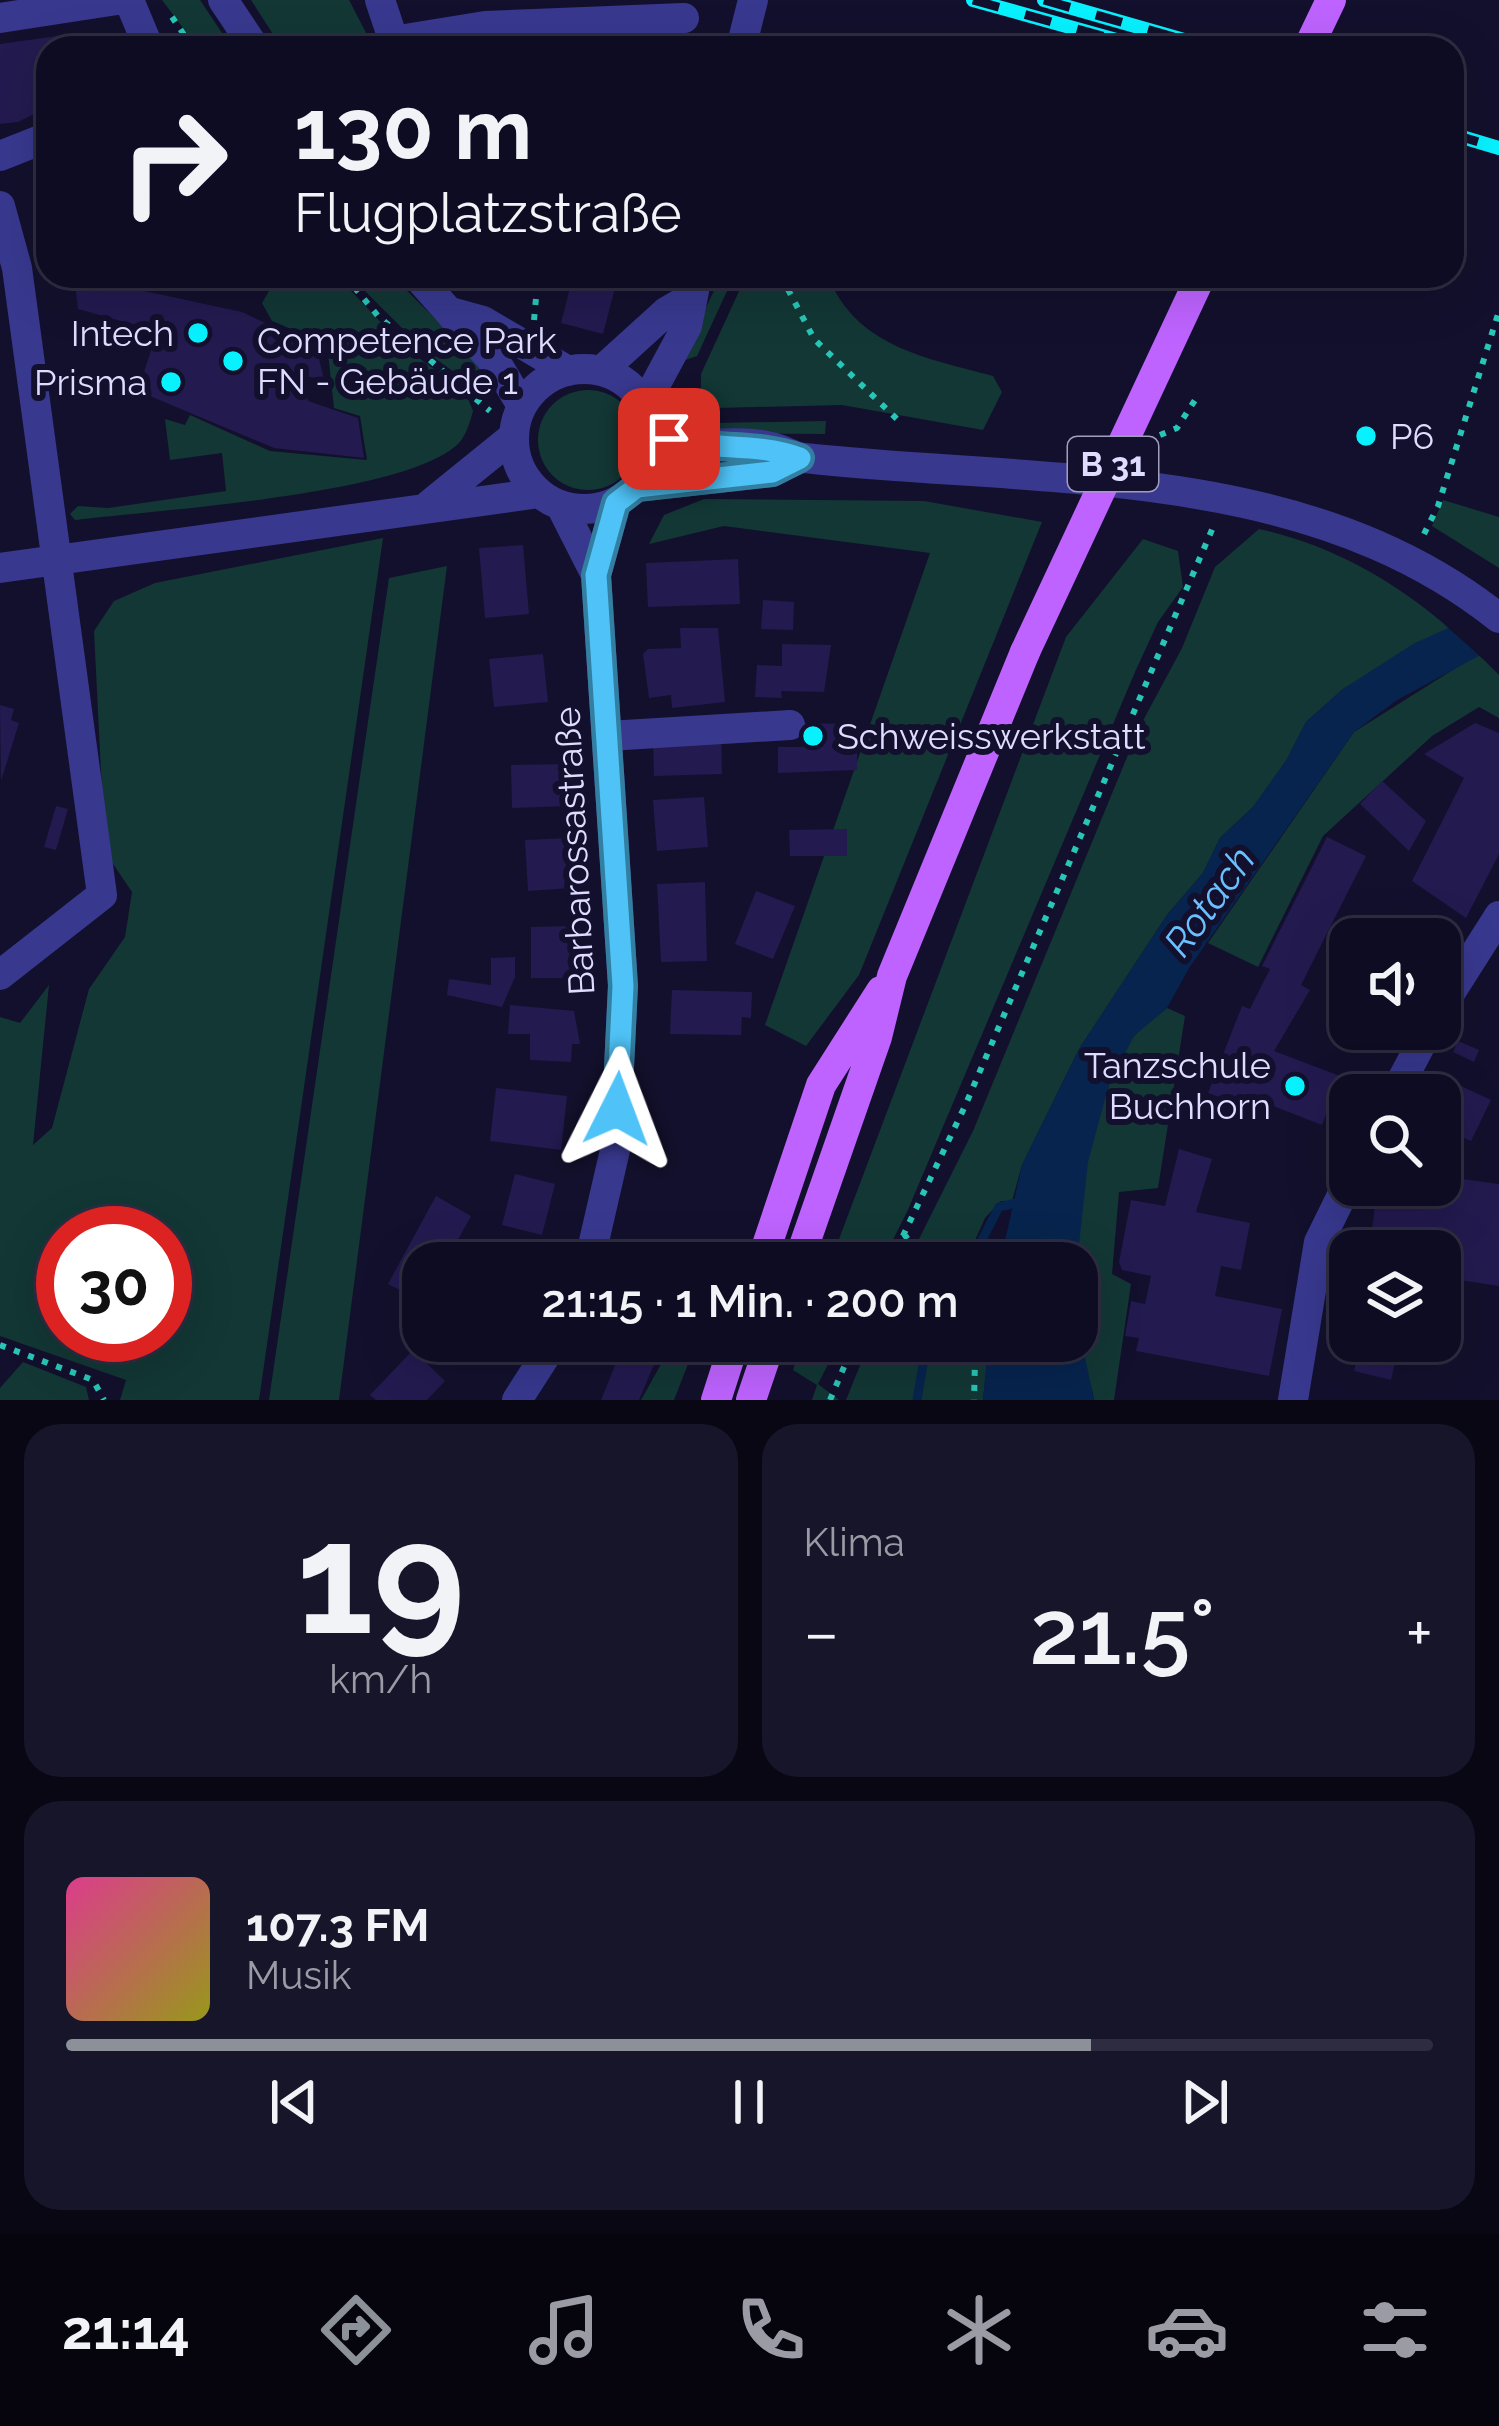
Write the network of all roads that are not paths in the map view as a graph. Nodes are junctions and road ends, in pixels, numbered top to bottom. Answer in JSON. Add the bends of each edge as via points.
{"nodes":[{"id":1,"x":116,"y":0,"type":"edge"},
{"id":2,"x":129,"y":0,"type":"edge"},
{"id":3,"x":223,"y":0,"type":"edge"},
{"id":4,"x":380,"y":0,"type":"edge"},
{"id":5,"x":753,"y":0,"type":"edge"},
{"id":6,"x":1330,"y":0,"type":"edge"},
{"id":7,"x":0,"y":18,"type":"edge"},
{"id":8,"x":684,"y":18,"type":"dead end"},
{"id":9,"x":144,"y":36,"type":"edge"},
{"id":10,"x":247,"y":36,"type":"edge"},
{"id":11,"x":392,"y":36,"type":"edge"},
{"id":12,"x":437,"y":36,"type":"edge"},
{"id":13,"x":744,"y":36,"type":"edge"},
{"id":14,"x":1314,"y":36,"type":"edge"},
{"id":15,"x":36,"y":141,"type":"edge"},
{"id":16,"x":0,"y":156,"type":"edge"},
{"id":17,"x":0,"y":206,"type":"edge"},
{"id":18,"x":429,"y":288,"type":"edge"},
{"id":19,"x":692,"y":288,"type":"edge"},
{"id":20,"x":693,"y":288,"type":"edge"},
{"id":21,"x":1195,"y":288,"type":"edge"},
{"id":22,"x":454,"y":313,"type":"junction"},
{"id":23,"x":568,"y":371,"type":"junction"},
{"id":24,"x":602,"y":371,"type":"junction"},
{"id":25,"x":650,"y":418,"type":"junction"},
{"id":26,"x":518,"y":421,"type":"junction"},
{"id":27,"x":800,"y":458,"type":"junction"},
{"id":28,"x":626,"y":495,"type":"junction"},
{"id":29,"x":550,"y":500,"type":"junction"},
{"id":30,"x":429,"y":505,"type":"junction"},
{"id":31,"x":59,"y":562,"type":"junction"},
{"id":32,"x":0,"y":568,"type":"edge"},
{"id":33,"x":596,"y":575,"type":"junction"},
{"id":34,"x":1499,"y":618,"type":"edge"},
{"id":35,"x":790,"y":725,"type":"dead end"},
{"id":36,"x":608,"y":736,"type":"junction"},
{"id":37,"x":1499,"y":916,"type":"edge"},
{"id":38,"x":0,"y":975,"type":"edge"},
{"id":39,"x":892,"y":976,"type":"junction"},
{"id":40,"x":1461,"y":976,"type":"edge"},
{"id":41,"x":1336,"y":1206,"type":"edge"},
{"id":42,"x":594,"y":1242,"type":"edge"},
{"id":43,"x":768,"y":1242,"type":"edge"},
{"id":44,"x":805,"y":1242,"type":"edge"},
{"id":45,"x":541,"y":1362,"type":"edge"},
{"id":46,"x":728,"y":1362,"type":"edge"},
{"id":47,"x":765,"y":1362,"type":"edge"},
{"id":48,"x":517,"y":1400,"type":"edge"},
{"id":49,"x":716,"y":1400,"type":"edge"},
{"id":50,"x":751,"y":1400,"type":"edge"},
{"id":51,"x":1293,"y":1400,"type":"edge"}],
"edges":[{"from":1,"to":7,"type":"street"},
{"from":2,"to":9,"type":"street"},
{"from":3,"to":10,"type":"street"},
{"from":4,"to":11,"type":"street"},
{"from":5,"to":13,"type":"street"},
{"from":6,"to":14,"type":"main road"},
{"from":8,"to":12,"type":"street","via":[[484,26]]},
{"from":15,"to":16,"type":"street"},
{"from":17,"to":31,"type":"street","via":[[17,268]]},
{"from":18,"to":22,"type":"street"},
{"from":19,"to":24,"type":"street"},
{"from":20,"to":25,"type":"street","via":[[687,326]]},
{"from":21,"to":39,"type":"main road","number":"B 31","bridge":true,"via":[[1025,652]]},
{"from":22,"to":23,"type":"street","via":[[483,321]]},
{"from":22,"to":26,"type":"street","via":[[518,391]]},
{"from":23,"to":24,"type":"street"},
{"from":23,"to":26,"type":"street","via":[[534,390]]},
{"from":24,"to":25,"type":"street","via":[[634,389]]},
{"from":25,"to":27,"type":"street","via":[[696,446],[769,446]]},
{"from":25,"to":28,"type":"street","via":[[648,470]]},
{"from":26,"to":29,"type":"street","via":[[524,476]]},
{"from":26,"to":30,"type":"street"},
{"from":27,"to":28,"type":"street","via":[[772,472]]},
{"from":27,"to":34,"type":"street","via":[[989,470],[1222,498],[1310,517],[1420,548]]},
{"from":28,"to":29,"type":"street","via":[[579,510]]},
{"from":28,"to":33,"type":"street","name":"Barbarossastraße"},
{"from":29,"to":30,"type":"street"},
{"from":29,"to":33,"type":"street","name":"Barbarossastraße"},
{"from":30,"to":31,"type":"street"},
{"from":31,"to":32,"type":"street"},
{"from":31,"to":38,"type":"street","via":[[101,895]]},
{"from":33,"to":36,"type":"street","name":"Barbarossastraße"},
{"from":35,"to":36,"type":"street"},
{"from":36,"to":42,"type":"street","name":"Barbarossastraße","via":[[623,986],[615,1150]]},
{"from":37,"to":40,"type":"street"},
{"from":39,"to":43,"type":"main road","number":"B 31","via":[[821,1085]]},
{"from":39,"to":44,"type":"main road","number":"B 31"},
{"from":41,"to":51,"type":"street","via":[[1318,1242]]},
{"from":45,"to":48,"type":"street"},
{"from":46,"to":49,"type":"main road"},
{"from":47,"to":50,"type":"main road"}]}
